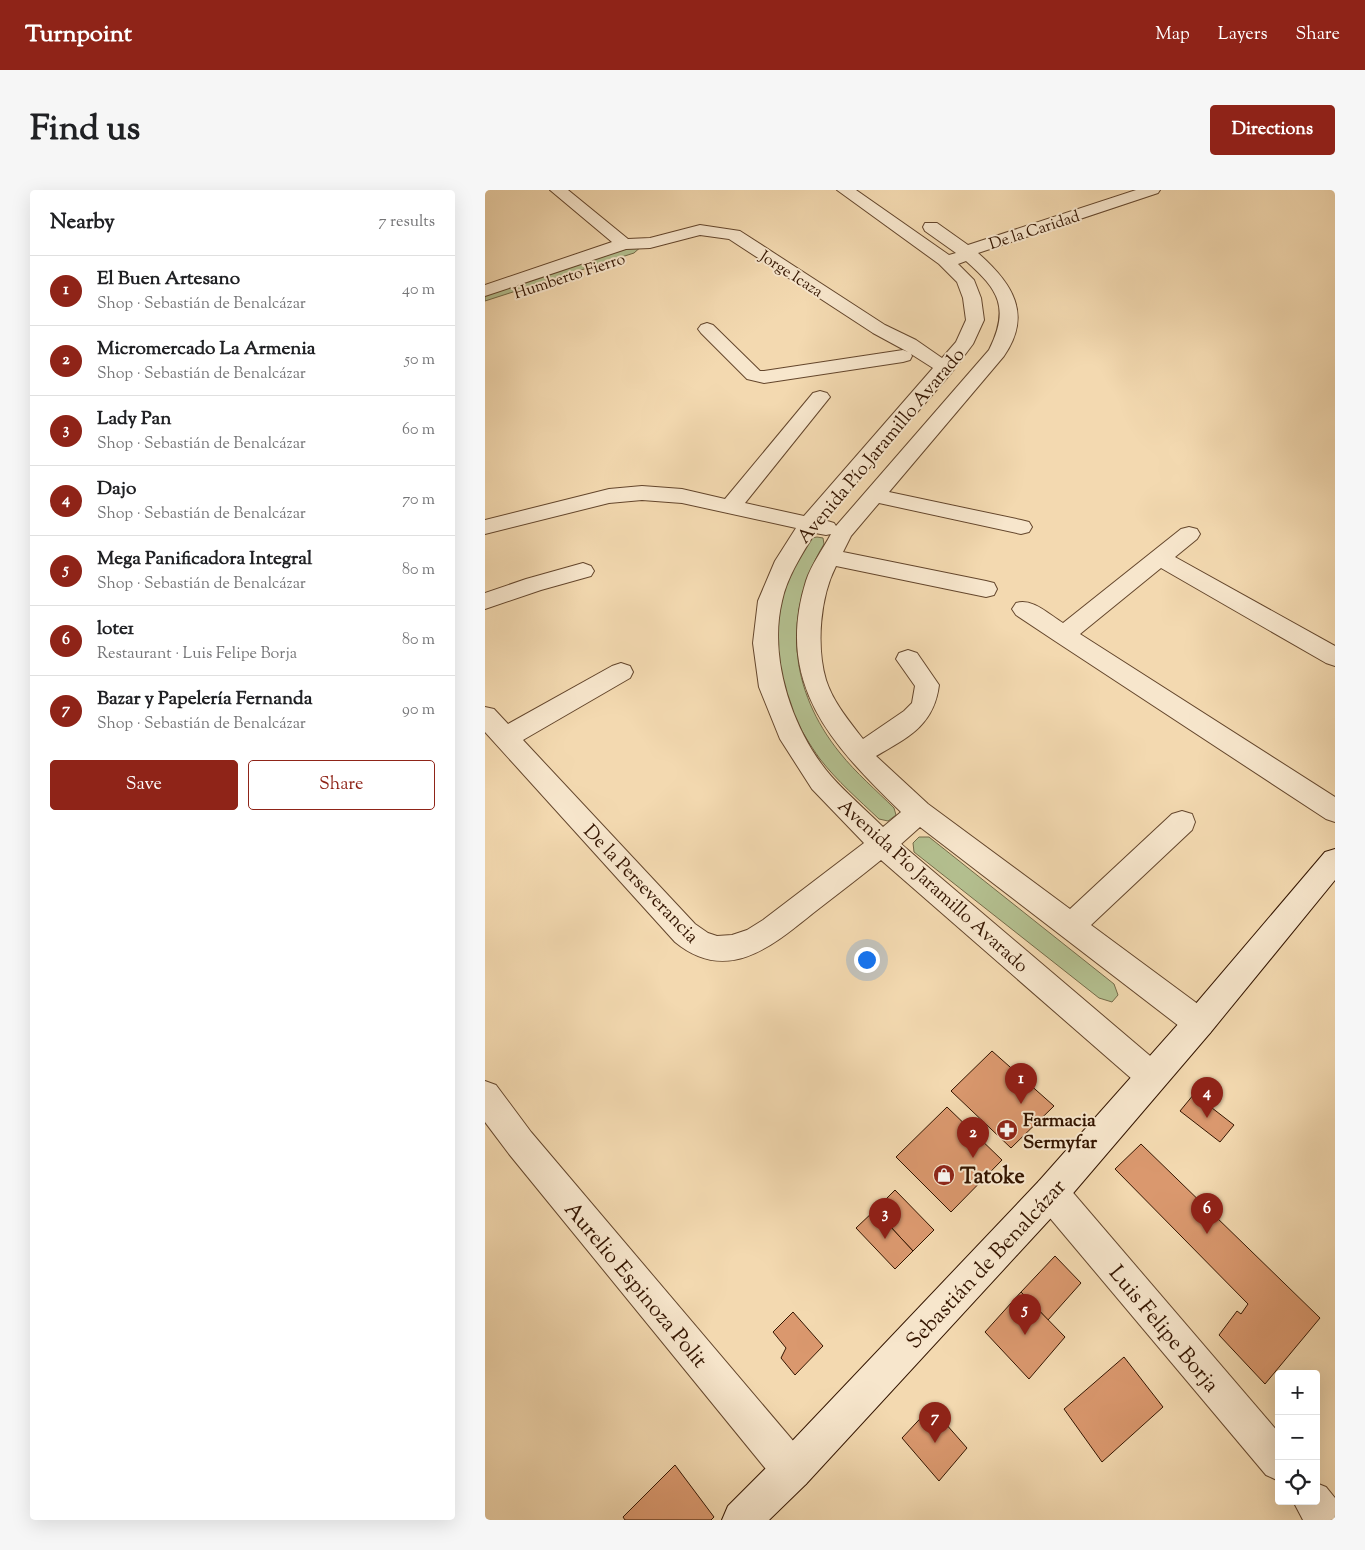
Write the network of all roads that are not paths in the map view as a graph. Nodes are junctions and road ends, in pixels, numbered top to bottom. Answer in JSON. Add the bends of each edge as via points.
{"nodes":[{"id":1,"x":558,"y":190,"type":"edge"},
{"id":2,"x":845,"y":190,"type":"edge"},
{"id":3,"x":879,"y":190,"type":"edge"},
{"id":4,"x":1152,"y":190,"type":"edge"},
{"id":5,"x":700,"y":230,"type":"joint"},
{"id":6,"x":650,"y":243,"type":"junction"},
{"id":7,"x":625,"y":244,"type":"junction"},
{"id":8,"x":955,"y":256,"type":"junction"},
{"id":9,"x":485,"y":291,"type":"edge"},
{"id":10,"x":485,"y":302,"type":"edge"},
{"id":11,"x":707,"y":329,"type":"dead end"},
{"id":12,"x":879,"y":329,"type":"junction"},
{"id":13,"x":903,"y":356,"type":"junction"},
{"id":14,"x":939,"y":373,"type":"junction"},
{"id":15,"x":965,"y":388,"type":"junction"},
{"id":16,"x":820,"y":397,"type":"dead end"},
{"id":17,"x":875,"y":495,"type":"junction"},
{"id":18,"x":731,"y":506,"type":"junction"},
{"id":19,"x":809,"y":523,"type":"junction"},
{"id":20,"x":1021,"y":526,"type":"dead end"},
{"id":21,"x":485,"y":527,"type":"edge"},
{"id":22,"x":842,"y":533,"type":"junction"},
{"id":23,"x":1189,"y":534,"type":"dead end"},
{"id":24,"x":829,"y":557,"type":"junction"},
{"id":25,"x":1160,"y":558,"type":"junction"},
{"id":26,"x":583,"y":571,"type":"dead end"},
{"id":27,"x":986,"y":589,"type":"dead end"},
{"id":28,"x":485,"y":601,"type":"edge"},
{"id":29,"x":1024,"y":610,"type":"dead end"},
{"id":30,"x":1063,"y":635,"type":"junction"},
{"id":31,"x":1335,"y":657,"type":"edge"},
{"id":32,"x":908,"y":658,"type":"dead end"},
{"id":33,"x":621,"y":672,"type":"dead end"},
{"id":34,"x":485,"y":716,"type":"edge"},
{"id":35,"x":505,"y":738,"type":"junction"},
{"id":36,"x":859,"y":753,"type":"junction"},
{"id":37,"x":1335,"y":810,"type":"edge"},
{"id":38,"x":919,"y":812,"type":"junction"},
{"id":39,"x":1182,"y":822,"type":"dead end"},
{"id":40,"x":882,"y":844,"type":"junction"},
{"id":41,"x":1335,"y":860,"type":"edge"},
{"id":42,"x":1070,"y":927,"type":"junction"},
{"id":43,"x":1199,"y":1023,"type":"junction"},
{"id":44,"x":1151,"y":1076,"type":"junction"},
{"id":45,"x":485,"y":1096,"type":"edge"},
{"id":46,"x":1051,"y":1193,"type":"junction"},
{"id":47,"x":1277,"y":1460,"type":"edge"},
{"id":48,"x":792,"y":1470,"type":"junction"},
{"id":49,"x":1315,"y":1505,"type":"edge"},
{"id":50,"x":742,"y":1520,"type":"edge"},
{"id":51,"x":1328,"y":1520,"type":"edge"}],
"edges":[{"from":1,"to":7,"type":"street"},
{"from":2,"to":8,"type":"street","name":"Avenida Pío Jaramillo Avarado"},
{"from":3,"to":8,"type":"street","name":"Avenida Pío Jaramillo Avarado"},
{"from":4,"to":8,"type":"street","name":"De la Caridad"},
{"from":5,"to":6,"type":"street","name":"Humberto Fierro"},
{"from":5,"to":12,"type":"street","name":"Jorge Icaza","via":[[734,235]]},
{"from":6,"to":7,"type":"street","name":"Humberto Fierro"},
{"from":6,"to":10,"type":"street","name":"Humberto Fierro","via":[[636,254]]},
{"from":7,"to":9,"type":"street","name":"Humberto Fierro"},
{"from":8,"to":14,"type":"street","name":"Avenida Pío Jaramillo Avarado","via":[[972,298],[975,320],[964,344]]},
{"from":8,"to":15,"type":"street","name":"Avenida Pío Jaramillo Avarado","via":[[1001,285],[1008,301],[1009,324],[997,352]]},
{"from":11,"to":13,"type":"street","via":[[754,375],[764,377]]},
{"from":12,"to":13,"type":"street","name":"Jorge Icaza"},
{"from":12,"to":14,"type":"street","name":"Jorge Icaza","via":[[909,344]]},
{"from":13,"to":14,"type":"street","name":"Jorge Icaza"},
{"from":14,"to":15,"type":"street"},
{"from":14,"to":19,"type":"street","name":"Avenida Pío Jaramillo Avarado"},
{"from":15,"to":17,"type":"street","name":"Avenida Pío Jaramillo Avarado"},
{"from":16,"to":18,"type":"street"},
{"from":17,"to":20,"type":"street"},
{"from":17,"to":22,"type":"street","name":"Avenida Pío Jaramillo Avarado"},
{"from":18,"to":19,"type":"street"},
{"from":18,"to":21,"type":"street","via":[[682,496],[631,493]]},
{"from":19,"to":22,"type":"street"},
{"from":19,"to":40,"type":"street","name":"Avenida Pío Jaramillo Avarado","via":[[786,561],[770,601],[765,643],[771,687],[793,739],[821,782]]},
{"from":22,"to":24,"type":"street","name":"Avenida Pío Jaramillo Avarado"},
{"from":23,"to":25,"type":"street"},
{"from":24,"to":27,"type":"street"},
{"from":24,"to":36,"type":"street","name":"Avenida Pío Jaramillo Avarado","via":[[818,579],[811,608],[809,650],[814,680],[833,719]]},
{"from":25,"to":30,"type":"street"},
{"from":25,"to":31,"type":"street"},
{"from":26,"to":28,"type":"street"},
{"from":29,"to":30,"type":"street"},
{"from":30,"to":37,"type":"street"},
{"from":32,"to":36,"type":"street","via":[[927,685],[924,704],[916,715]]},
{"from":33,"to":35,"type":"street"},
{"from":34,"to":35,"type":"street","name":"De la Perseverancia"},
{"from":35,"to":40,"type":"street","name":"De la Perseverancia","via":[[685,933],[709,949],[741,946],[764,935]]},
{"from":36,"to":38,"type":"street","name":"Avenida Pío Jaramillo Avarado"},
{"from":38,"to":40,"type":"street","name":"De la Perseverancia"},
{"from":38,"to":42,"type":"street","name":"Avenida Pío Jaramillo Avarado"},
{"from":39,"to":42,"type":"street"},
{"from":40,"to":44,"type":"street","name":"Avenida Pío Jaramillo Avarado"},
{"from":41,"to":43,"type":"street","name":"Sebastián de Benalcázar"},
{"from":42,"to":43,"type":"street","name":"Avenida Pío Jaramillo Avarado"},
{"from":43,"to":44,"type":"street","name":"Sebastián de Benalcázar"},
{"from":44,"to":46,"type":"street","name":"Sebastián de Benalcázar"},
{"from":45,"to":48,"type":"street","name":"Aurelio Espinoza Polit","via":[[526,1151]]},
{"from":46,"to":47,"type":"street","name":"Luis Felipe Borja"},
{"from":46,"to":48,"type":"street","name":"Sebastián de Benalcázar"},
{"from":48,"to":50,"type":"street","name":"Sebastián de Benalcázar"},
{"from":49,"to":51,"type":"street"}]}
